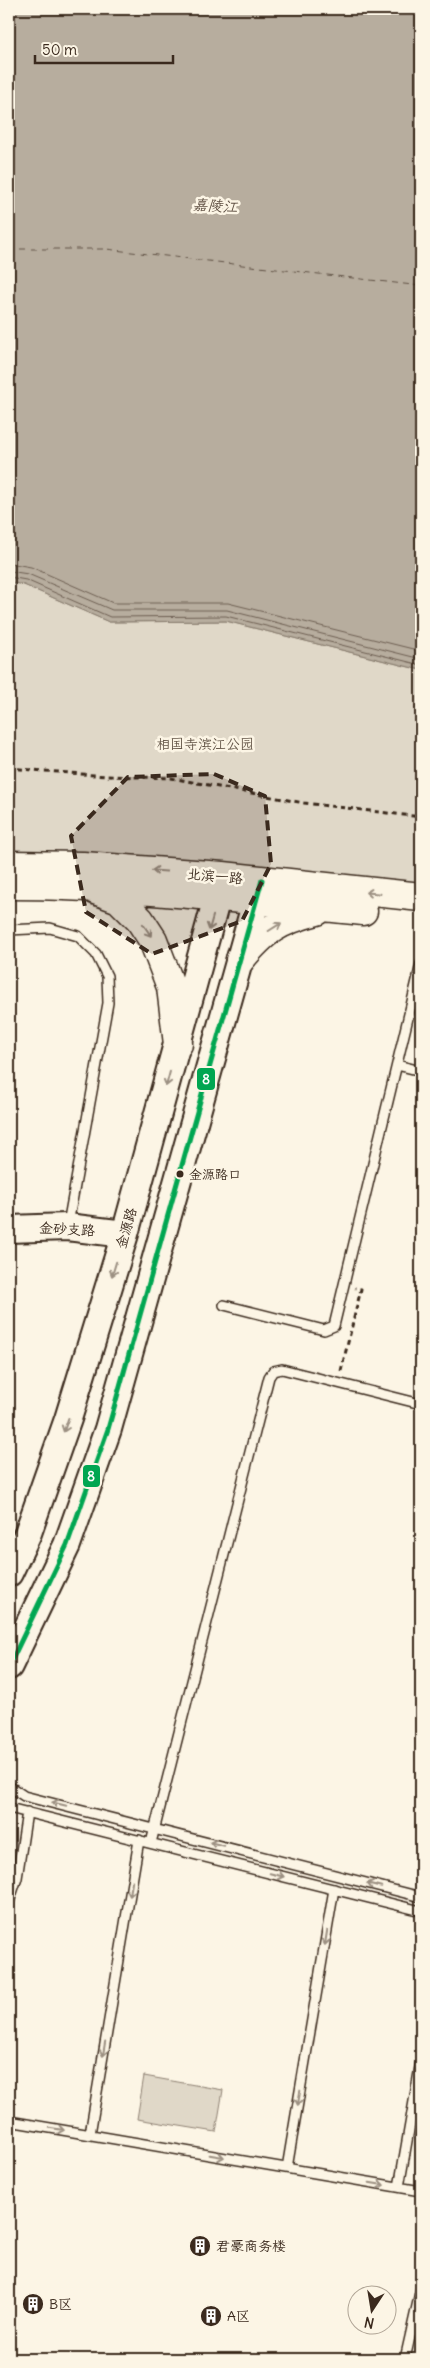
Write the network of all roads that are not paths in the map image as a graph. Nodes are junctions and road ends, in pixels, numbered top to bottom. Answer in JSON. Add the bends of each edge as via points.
{"nodes":[{"id":1,"x":9,"y":865,"type":"edge"},
{"id":2,"x":9,"y":885,"type":"edge"},
{"id":3,"x":80,"y":885,"type":"junction"},
{"id":4,"x":221,"y":886,"type":"junction"},
{"id":5,"x":259,"y":890,"type":"junction"},
{"id":6,"x":421,"y":897,"type":"edge"},
{"id":7,"x":330,"y":908,"type":"junction"},
{"id":8,"x":421,"y":916,"type":"edge"},
{"id":9,"x":9,"y":930,"type":"edge"},
{"id":10,"x":240,"y":960,"type":"junction"},
{"id":11,"x":421,"y":964,"type":"edge"},
{"id":12,"x":178,"y":1044,"type":"junction"},
{"id":13,"x":212,"y":1059,"type":"junction"},
{"id":14,"x":397,"y":1065,"type":"junction"},
{"id":15,"x":421,"y":1071,"type":"edge"},
{"id":16,"x":67,"y":1227,"type":"junction"},
{"id":17,"x":9,"y":1229,"type":"edge"},
{"id":18,"x":125,"y":1234,"type":"junction"},
{"id":19,"x":224,"y":1305,"type":"dead end"},
{"id":20,"x":421,"y":1404,"type":"edge"},
{"id":21,"x":9,"y":1573,"type":"edge"},
{"id":22,"x":9,"y":1666,"type":"edge"},
{"id":23,"x":9,"y":1786,"type":"edge"},
{"id":24,"x":9,"y":1808,"type":"edge"},
{"id":25,"x":27,"y":1812,"type":"junction"},
{"id":26,"x":155,"y":1829,"type":"junction"},
{"id":27,"x":139,"y":1840,"type":"junction"},
{"id":28,"x":152,"y":1844,"type":"junction"},
{"id":29,"x":334,"y":1890,"type":"junction"},
{"id":30,"x":421,"y":1897,"type":"edge"},
{"id":31,"x":9,"y":1902,"type":"edge"},
{"id":32,"x":421,"y":1911,"type":"edge"},
{"id":33,"x":421,"y":2061,"type":"edge"},
{"id":34,"x":9,"y":2120,"type":"edge"},
{"id":35,"x":90,"y":2134,"type":"junction"},
{"id":36,"x":287,"y":2168,"type":"junction"},
{"id":37,"x":399,"y":2187,"type":"junction"},
{"id":38,"x":421,"y":2191,"type":"edge"},
{"id":39,"x":421,"y":2288,"type":"edge"},
{"id":40,"x":405,"y":2359,"type":"edge"}],
"edges":[{"from":4,"to":1,"type":"main road","name":"北滨一路","one_way":true,"via":[[83,866]]},
{"from":2,"to":3,"type":"main road","name":"北滨一路"},
{"from":3,"to":4,"type":"main road","name":"北滨一路"},
{"from":3,"to":12,"type":"main road","one_way":true,"via":[[119,899],[140,920],[153,940],[171,987]]},
{"from":4,"to":5,"type":"main road","name":"北滨一路"},
{"from":4,"to":12,"type":"main road","name":"金源路","one_way":true},
{"from":6,"to":5,"type":"main road","name":"北滨一路","one_way":true},
{"from":5,"to":7,"type":"main road","name":"北滨一路"},
{"from":5,"to":10,"type":"main road"},
{"from":7,"to":8,"type":"main road","name":"北滨一路"},
{"from":10,"to":7,"type":"main road","one_way":true,"via":[[258,938],[277,924]]},
{"from":9,"to":16,"type":"lane","via":[[50,928],[78,936],[96,954],[107,976],[108,1003]]},
{"from":10,"to":13,"type":"main road"},
{"from":11,"to":14,"type":"lane"},
{"from":12,"to":13,"type":"main road","via":[[187,1036],[198,1035],[211,1048]]},
{"from":12,"to":18,"type":"main road","name":"金源路","one_way":true},
{"from":13,"to":22,"type":"main road","via":[[108,1429],[67,1545]]},
{"from":14,"to":15,"type":"lane"},
{"from":14,"to":19,"type":"lane","via":[[334,1326],[324,1330]]},
{"from":16,"to":17,"type":"main road","name":"金砂支路"},
{"from":16,"to":18,"type":"main road","name":"金砂支路"},
{"from":18,"to":21,"type":"main road","name":"金源路","one_way":true,"via":[[65,1429],[28,1532]]},
{"from":20,"to":26,"type":"lane","via":[[282,1369],[273,1371],[269,1377]]},
{"from":26,"to":23,"type":"lane","one_way":true,"via":[[24,1796]]},
{"from":24,"to":25,"type":"lane"},
{"from":25,"to":27,"type":"lane"},
{"from":25,"to":31,"type":"lane"},
{"from":26,"to":28,"type":"lane"},
{"from":30,"to":26,"type":"lane","one_way":true},
{"from":27,"to":28,"type":"lane"},
{"from":27,"to":35,"type":"lane","one_way":true},
{"from":28,"to":29,"type":"lane","one_way":true},
{"from":29,"to":32,"type":"lane"},
{"from":29,"to":36,"type":"lane","one_way":true},
{"from":33,"to":37,"type":"lane"},
{"from":34,"to":35,"type":"lane","one_way":true},
{"from":35,"to":36,"type":"lane","one_way":true},
{"from":36,"to":37,"type":"lane","one_way":true},
{"from":37,"to":38,"type":"lane"},
{"from":39,"to":40,"type":"lane"}]}
